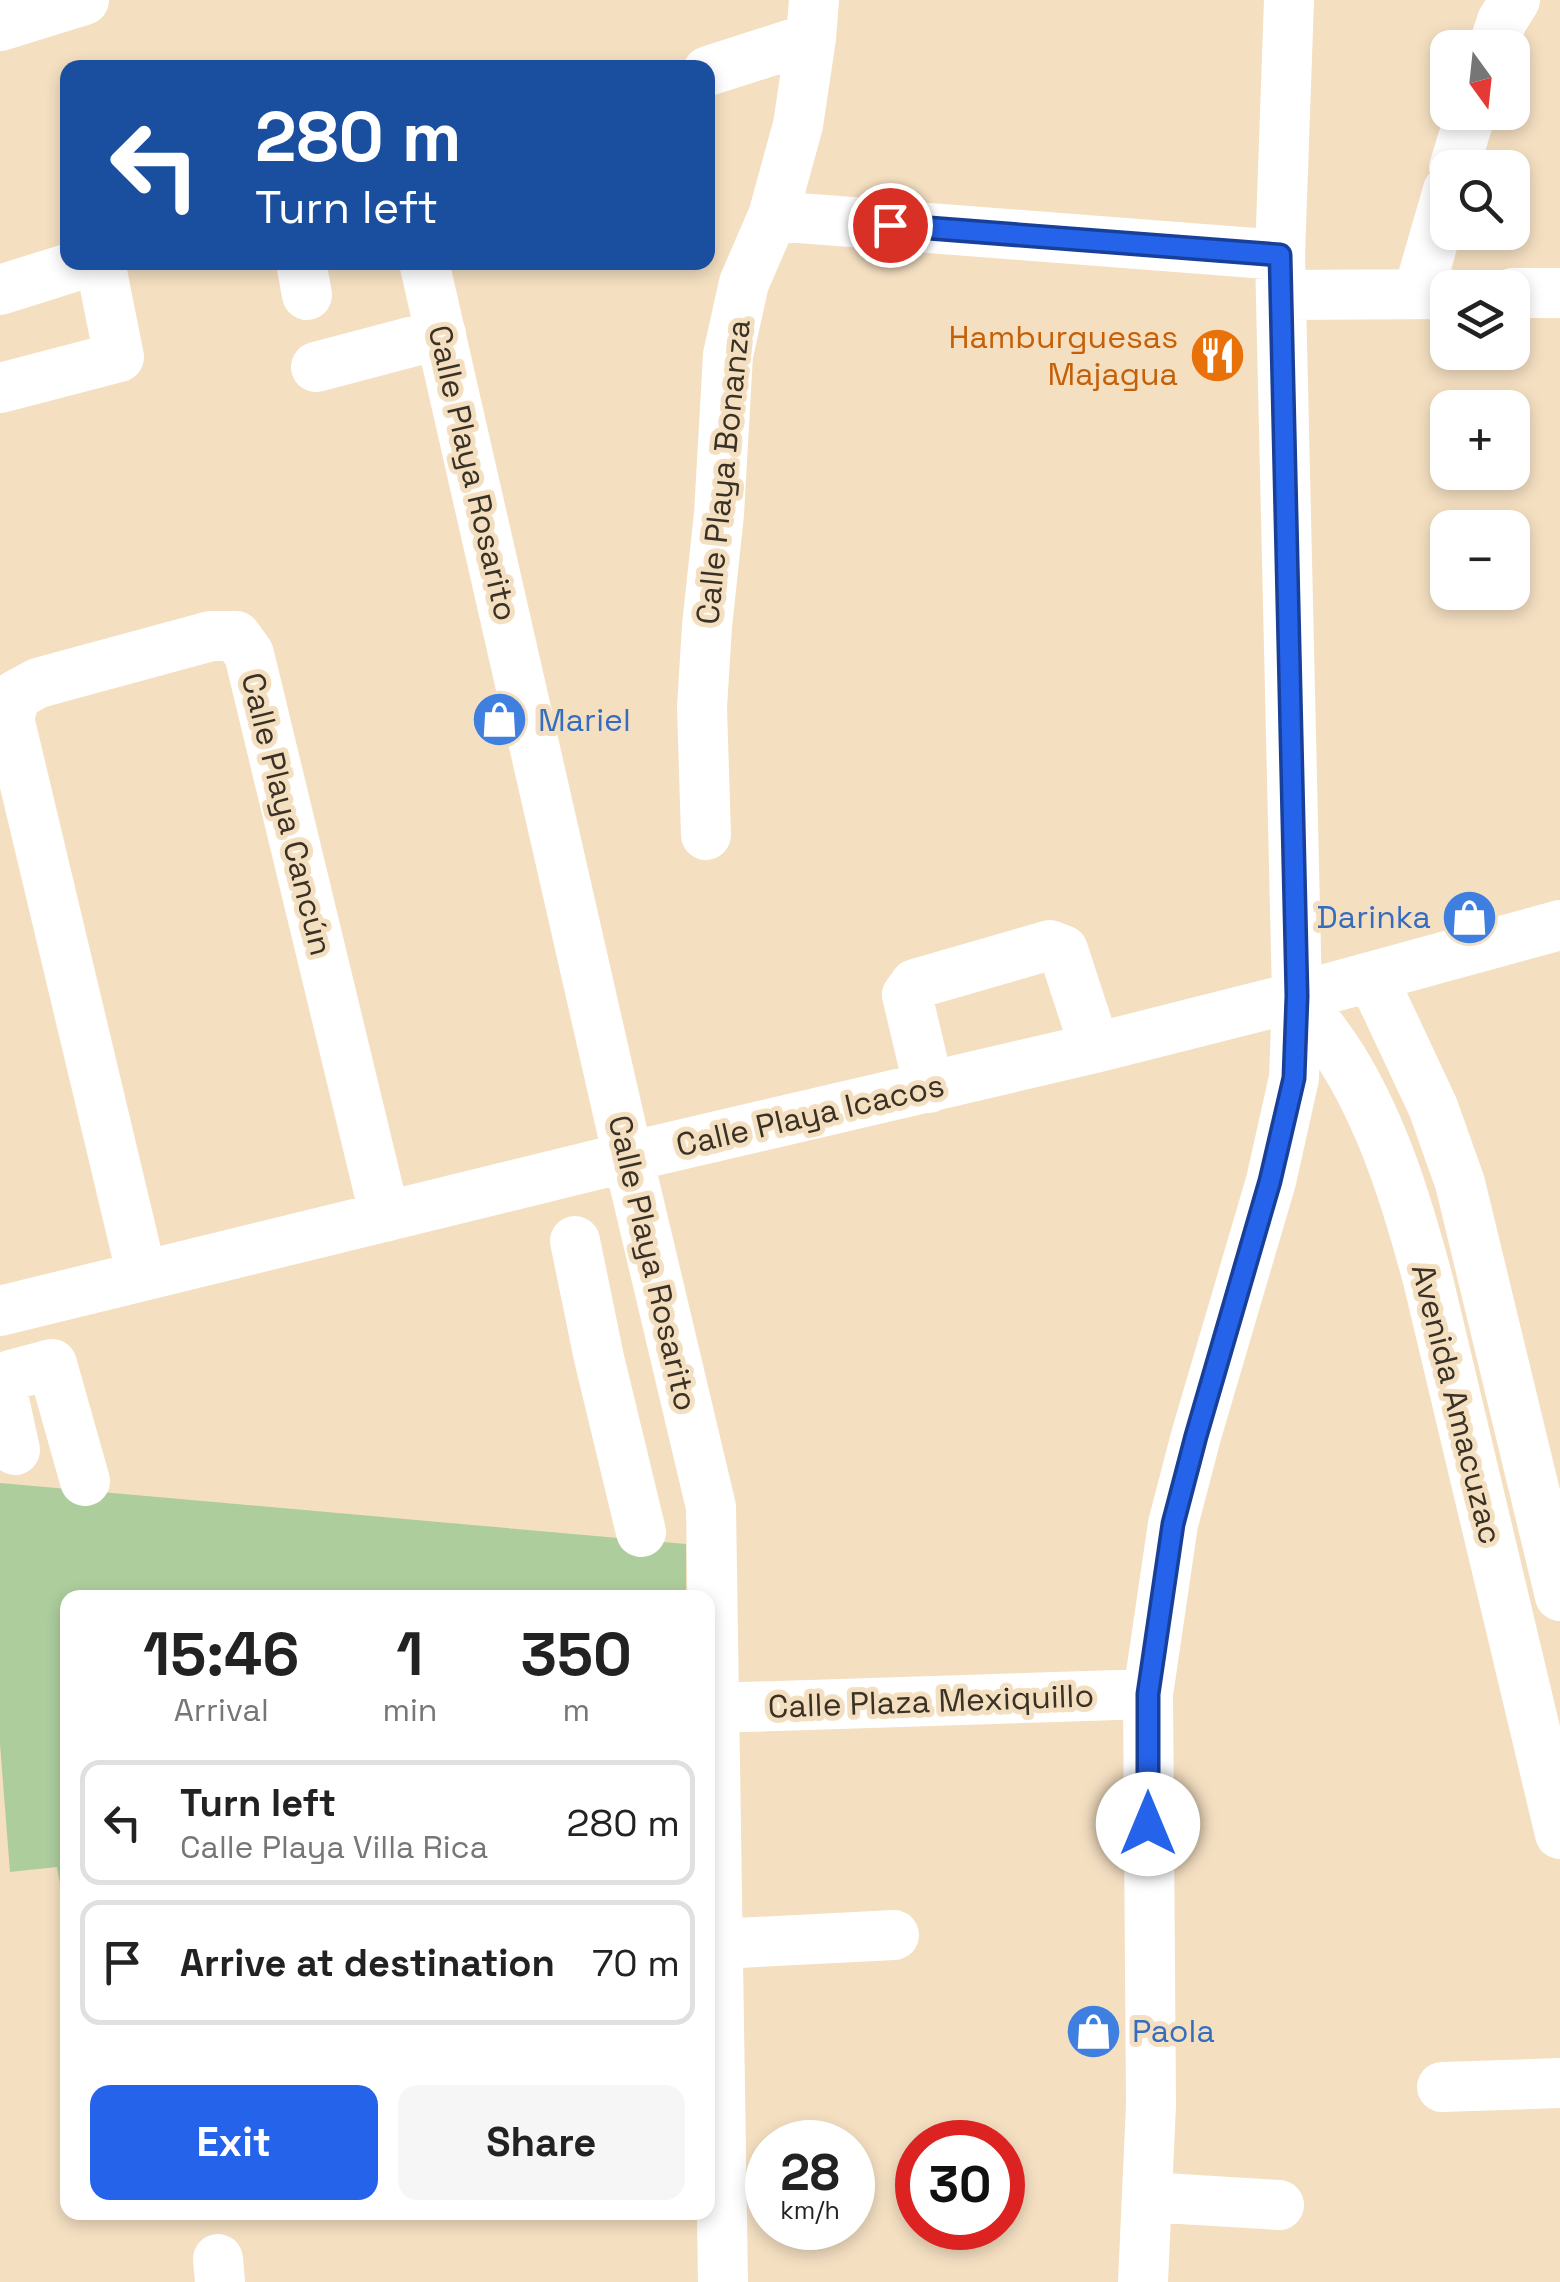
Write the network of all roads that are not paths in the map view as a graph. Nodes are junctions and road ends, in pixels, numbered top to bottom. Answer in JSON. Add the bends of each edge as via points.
{"nodes":[{"id":1,"x":84,"y":0,"type":"edge"},
{"id":2,"x":1289,"y":0,"type":"edge"},
{"id":3,"x":1516,"y":0,"type":"edge"},
{"id":4,"x":812,"y":19,"type":"edge"},
{"id":5,"x":0,"y":26,"type":"edge"},
{"id":6,"x":1499,"y":30,"type":"edge"},
{"id":7,"x":715,"y":67,"type":"edge"},
{"id":8,"x":773,"y":216,"type":"junction"},
{"id":9,"x":64,"y":270,"type":"edge"},
{"id":10,"x":102,"y":270,"type":"edge"},
{"id":11,"x":426,"y":270,"type":"edge"},
{"id":12,"x":1281,"y":275,"type":"junction"},
{"id":13,"x":0,"y":290,"type":"edge"},
{"id":14,"x":1560,"y":293,"type":"edge"},
{"id":15,"x":1430,"y":294,"type":"edge"},
{"id":16,"x":1530,"y":294,"type":"edge"},
{"id":17,"x":441,"y":334,"type":"junction"},
{"id":18,"x":316,"y":368,"type":"dead end"},
{"id":19,"x":0,"y":388,"type":"edge"},
{"id":20,"x":706,"y":835,"type":"dead end"},
{"id":21,"x":1560,"y":925,"type":"edge"},
{"id":22,"x":1372,"y":977,"type":"junction"},
{"id":23,"x":1297,"y":996,"type":"junction"},
{"id":24,"x":1095,"y":1048,"type":"junction"},
{"id":25,"x":929,"y":1088,"type":"junction"},
{"id":26,"x":628,"y":1156,"type":"junction"},
{"id":27,"x":384,"y":1217,"type":"junction"},
{"id":28,"x":575,"y":1240,"type":"dead end"},
{"id":29,"x":142,"y":1276,"type":"junction"},
{"id":30,"x":7,"y":1309,"type":"edge"},
{"id":31,"x":672,"y":1340,"type":"junction"},
{"id":32,"x":599,"y":1358,"type":"junction"},
{"id":33,"x":9,"y":1376,"type":"edge"},
{"id":34,"x":14,"y":1450,"type":"dead end"},
{"id":35,"x":85,"y":1480,"type":"dead end"},
{"id":36,"x":642,"y":1532,"type":"dead end"},
{"id":37,"x":712,"y":1590,"type":"edge"},
{"id":38,"x":1560,"y":1596,"type":"edge"},
{"id":39,"x":1148,"y":1694,"type":"junction"},
{"id":40,"x":715,"y":1708,"type":"edge"},
{"id":41,"x":715,"y":1767,"type":"edge"},
{"id":42,"x":1560,"y":1834,"type":"edge"},
{"id":43,"x":894,"y":1935,"type":"dead end"},
{"id":44,"x":718,"y":1944,"type":"junction"},
{"id":45,"x":1560,"y":2084,"type":"edge"},
{"id":46,"x":1442,"y":2087,"type":"dead end"},
{"id":47,"x":1147,"y":2197,"type":"junction"},
{"id":48,"x":1279,"y":2204,"type":"dead end"},
{"id":49,"x":723,"y":2282,"type":"edge"},
{"id":50,"x":1143,"y":2282,"type":"edge"}],
"edges":[{"from":1,"to":5,"type":"street"},
{"from":2,"to":12,"type":"street"},
{"from":3,"to":6,"type":"street"},
{"from":4,"to":7,"type":"street"},
{"from":4,"to":8,"type":"street","name":"Calle Playa Bonanza","via":[[798,125]]},
{"from":8,"to":12,"type":"street"},
{"from":8,"to":20,"type":"street","name":"Calle Playa Bonanza","via":[[744,283],[728,355],[702,707]]},
{"from":9,"to":13,"type":"street"},
{"from":10,"to":19,"type":"street","via":[[119,357]]},
{"from":11,"to":17,"type":"street","name":"Calle Playa Rosarito"},
{"from":12,"to":15,"type":"street"},
{"from":12,"to":23,"type":"street"},
{"from":14,"to":16,"type":"street"},
{"from":17,"to":18,"type":"street"},
{"from":17,"to":26,"type":"street","name":"Calle Playa Rosarito"},
{"from":21,"to":22,"type":"street","name":"Calle Playa Icacos"},
{"from":22,"to":23,"type":"street","name":"Calle Playa Icacos"},
{"from":22,"to":38,"type":"street","name":"Avenida Amacuzac","via":[[1433,1107],[1460,1183]]},
{"from":23,"to":24,"type":"street","name":"Calle Playa Icacos"},
{"from":23,"to":39,"type":"street","via":[[1294,1078],[1173,1524]]},
{"from":23,"to":42,"type":"street","name":"Avenida Amacuzac","via":[[1346,1065],[1407,1202]]},
{"from":24,"to":25,"type":"street","name":"Calle Playa Icacos"},
{"from":24,"to":25,"type":"street","via":[[1063,950],[1050,945],[915,984],[907,995]]},
{"from":25,"to":26,"type":"street","name":"Calle Playa Icacos"},
{"from":26,"to":27,"type":"street","name":"Calle Playa Icacos"},
{"from":26,"to":31,"type":"street","name":"Calle Playa Rosarito"},
{"from":27,"to":29,"type":"street","name":"Calle Playa Icacos"},
{"from":27,"to":29,"type":"street","name":"Calle Playa Cancún","via":[[248,654],[236,636],[211,636],[38,683],[16,695],[8,718]]},
{"from":28,"to":32,"type":"street"},
{"from":29,"to":30,"type":"street","name":"Calle Playa Icacos"},
{"from":30,"to":33,"type":"street"},
{"from":31,"to":32,"type":"street"},
{"from":31,"to":37,"type":"street","name":"Calle Playa Rosarito","via":[[711,1508]]},
{"from":32,"to":36,"type":"street"},
{"from":33,"to":34,"type":"street"},
{"from":33,"to":35,"type":"street","via":[[52,1364]]},
{"from":39,"to":40,"type":"street","name":"Calle Plaza Mexiquillo"},
{"from":39,"to":47,"type":"street"},
{"from":41,"to":44,"type":"street","name":"Calle Playa Rosarito"},
{"from":43,"to":44,"type":"street"},
{"from":44,"to":49,"type":"street","name":"Calle Playa Rosarito"},
{"from":45,"to":46,"type":"street"},
{"from":47,"to":48,"type":"street"},
{"from":47,"to":50,"type":"street"}]}
